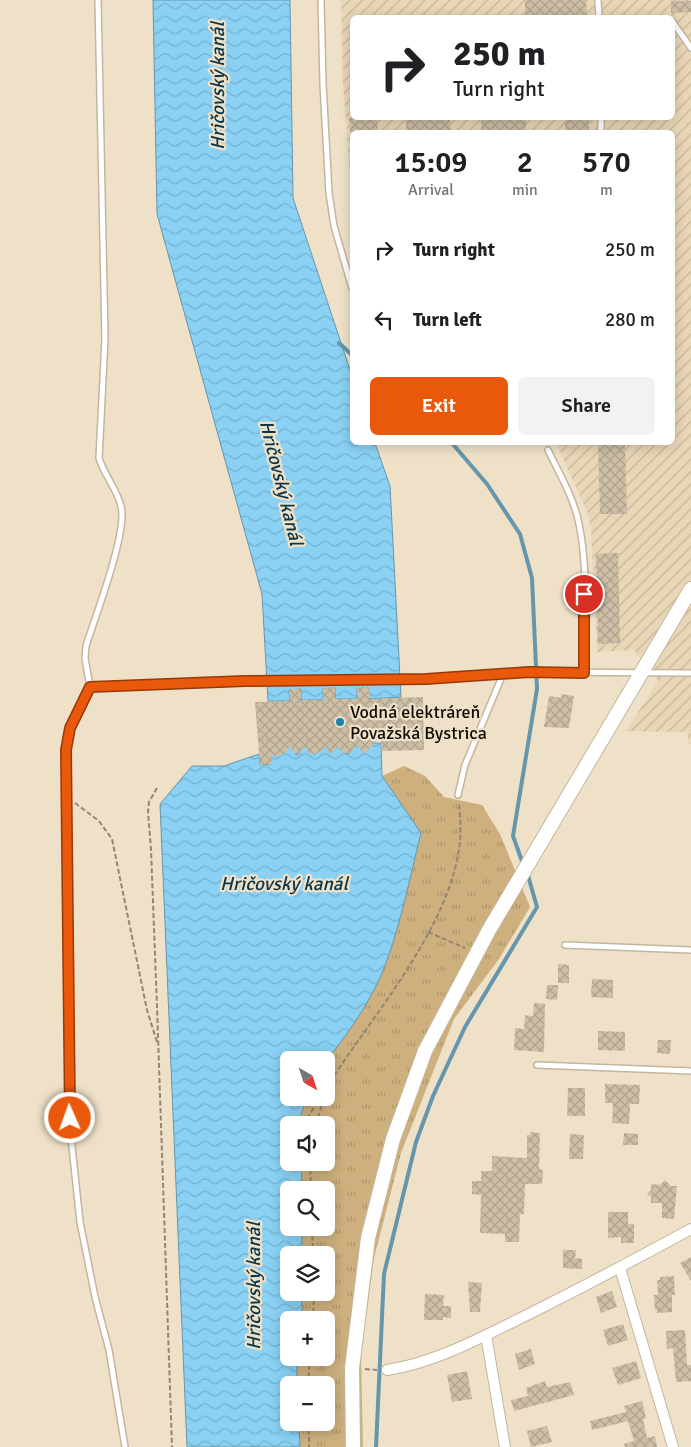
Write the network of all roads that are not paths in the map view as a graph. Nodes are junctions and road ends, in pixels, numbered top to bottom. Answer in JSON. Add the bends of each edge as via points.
{"nodes":[{"id":1,"x":98,"y":0,"type":"edge"},
{"id":2,"x":321,"y":0,"type":"edge"},
{"id":3,"x":598,"y":0,"type":"edge"},
{"id":4,"x":599,"y":15,"type":"edge"},
{"id":5,"x":675,"y":26,"type":"edge"},
{"id":6,"x":691,"y":48,"type":"edge"},
{"id":7,"x":350,"y":281,"type":"edge"},
{"id":8,"x":548,"y":450,"type":"dead end"},
{"id":9,"x":691,"y":589,"type":"edge"},
{"id":10,"x":584,"y":673,"type":"junction"},
{"id":11,"x":691,"y":673,"type":"edge"},
{"id":12,"x":503,"y":674,"type":"junction"},
{"id":13,"x":640,"y":674,"type":"junction"},
{"id":14,"x":90,"y":687,"type":"junction"},
{"id":15,"x":458,"y":795,"type":"road end"},
{"id":16,"x":565,"y":945,"type":"dead end"},
{"id":17,"x":691,"y":950,"type":"edge"},
{"id":18,"x":537,"y":1065,"type":"dead end"},
{"id":19,"x":691,"y":1070,"type":"edge"},
{"id":20,"x":691,"y":1229,"type":"edge"},
{"id":21,"x":620,"y":1268,"type":"junction"},
{"id":22,"x":486,"y":1335,"type":"junction"},
{"id":23,"x":387,"y":1370,"type":"dead end"},
{"id":24,"x":126,"y":1447,"type":"edge"},
{"id":25,"x":353,"y":1447,"type":"edge"},
{"id":26,"x":505,"y":1447,"type":"edge"},
{"id":27,"x":673,"y":1447,"type":"edge"}],
"edges":[{"from":1,"to":14,"type":"lane","via":[[105,339],[98,453],[122,516],[120,536],[86,646]]},
{"from":2,"to":7,"type":"lane","via":[[330,193],[334,226]]},
{"from":3,"to":4,"type":"lane"},
{"from":5,"to":6,"type":"lane"},
{"from":8,"to":10,"type":"lane","via":[[568,490],[579,522],[584,554]]},
{"from":9,"to":13,"type":"main road"},
{"from":10,"to":12,"type":"lane"},
{"from":10,"to":13,"type":"lane"},
{"from":11,"to":13,"type":"lane"},
{"from":12,"to":14,"type":"lane","via":[[426,679]]},
{"from":12,"to":15,"type":"lane","via":[[465,765]]},
{"from":13,"to":25,"type":"main road","via":[[475,953],[425,1051],[393,1139],[368,1238],[352,1368]]},
{"from":14,"to":24,"type":"lane","via":[[70,728],[66,750],[71,1137],[88,1267],[109,1350]]},
{"from":16,"to":17,"type":"lane"},
{"from":18,"to":19,"type":"lane"},
{"from":20,"to":21,"type":"street"},
{"from":21,"to":22,"type":"street"},
{"from":21,"to":27,"type":"street"},
{"from":22,"to":23,"type":"street","via":[[410,1367]]},
{"from":22,"to":26,"type":"street"}]}
